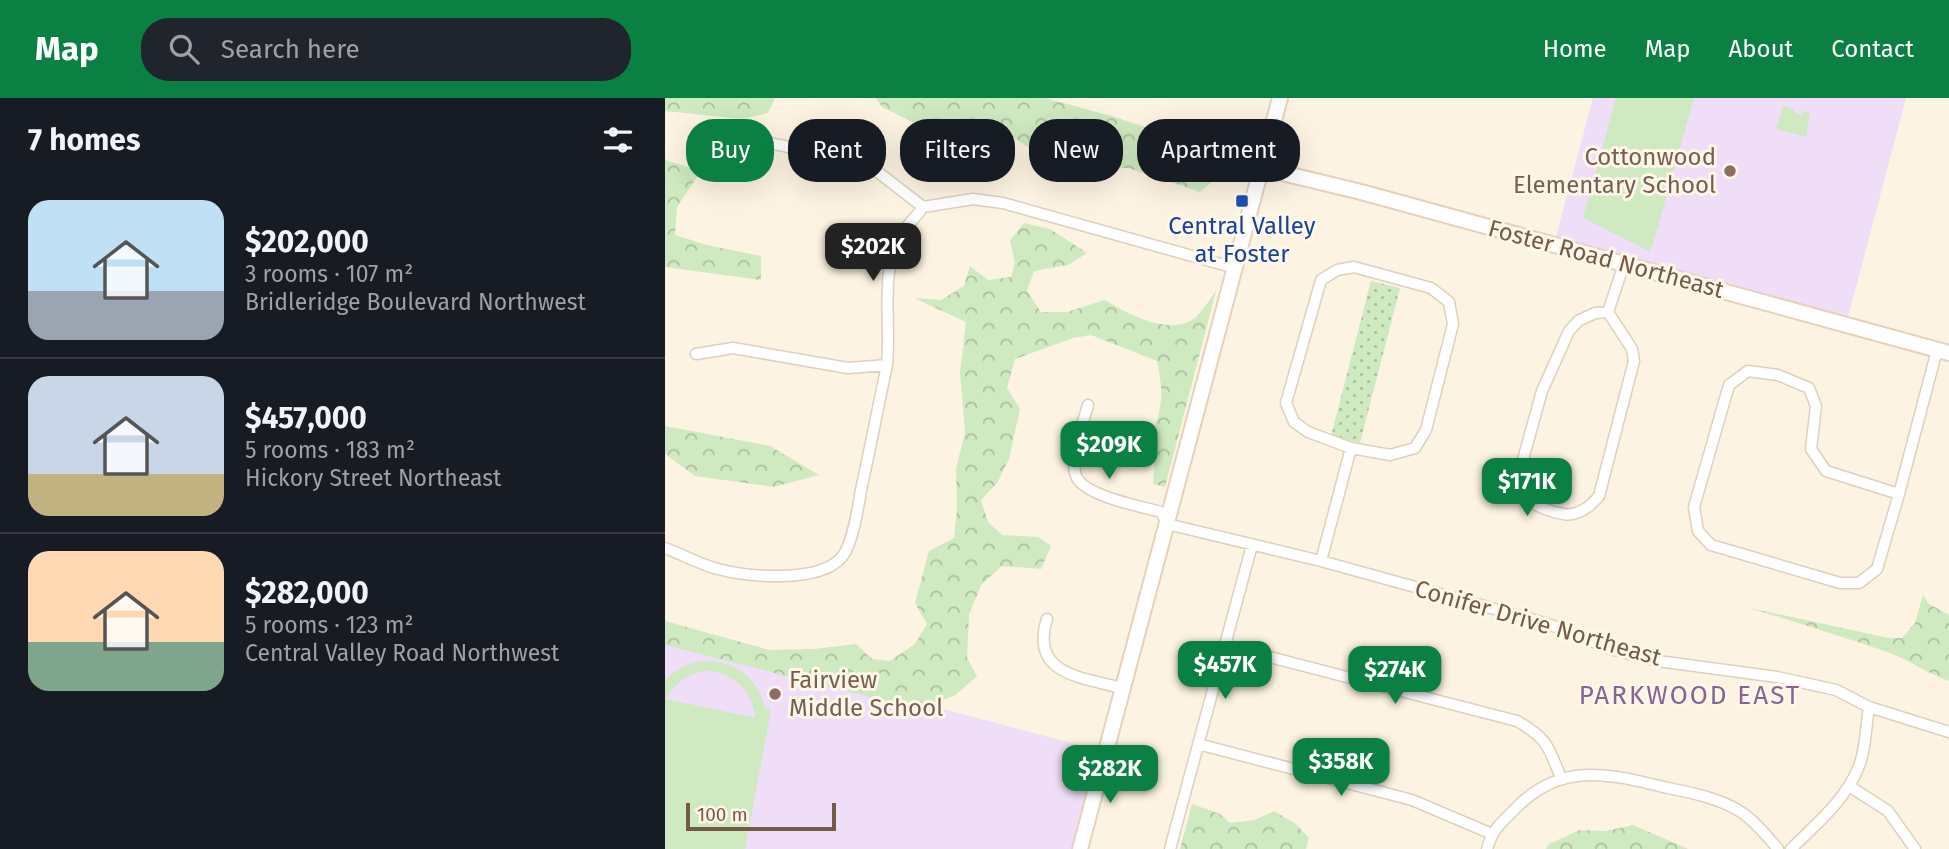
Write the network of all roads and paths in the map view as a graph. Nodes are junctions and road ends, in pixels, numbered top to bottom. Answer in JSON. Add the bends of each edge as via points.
{"nodes":[{"id":1,"x":1280,"y":98,"type":"edge"},
{"id":2,"x":1275,"y":119,"type":"edge"},
{"id":3,"x":774,"y":144,"type":"edge"},
{"id":4,"x":1300,"y":178,"type":"edge"},
{"id":5,"x":1258,"y":182,"type":"edge"},
{"id":6,"x":923,"y":207,"type":"junction"},
{"id":7,"x":1624,"y":264,"type":"junction"},
{"id":8,"x":1235,"y":268,"type":"junction"},
{"id":9,"x":1608,"y":312,"type":"junction"},
{"id":10,"x":1943,"y":352,"type":"edge"},
{"id":11,"x":696,"y":354,"type":"dead end"},
{"id":12,"x":887,"y":365,"type":"junction"},
{"id":13,"x":1088,"y":405,"type":"dead end"},
{"id":14,"x":1351,"y":448,"type":"junction"},
{"id":15,"x":1899,"y":494,"type":"junction"},
{"id":16,"x":1167,"y":524,"type":"junction"},
{"id":17,"x":1252,"y":545,"type":"junction"},
{"id":18,"x":665,"y":548,"type":"edge"},
{"id":19,"x":1321,"y":561,"type":"junction"},
{"id":20,"x":1048,"y":619,"type":"dead end"},
{"id":21,"x":1223,"y":645,"type":"junction"},
{"id":22,"x":1124,"y":689,"type":"junction"},
{"id":23,"x":1869,"y":707,"type":"junction"},
{"id":24,"x":1949,"y":732,"type":"edge"},
{"id":25,"x":1198,"y":744,"type":"junction"},
{"id":26,"x":1561,"y":778,"type":"junction"},
{"id":27,"x":1849,"y":786,"type":"junction"},
{"id":28,"x":1492,"y":834,"type":"junction"},
{"id":29,"x":1080,"y":849,"type":"edge"},
{"id":30,"x":1170,"y":849,"type":"edge"},
{"id":31,"x":1487,"y":849,"type":"edge"},
{"id":32,"x":1778,"y":849,"type":"edge"},
{"id":33,"x":1791,"y":849,"type":"edge"},
{"id":34,"x":1915,"y":849,"type":"edge"}],
"edges":[{"from":1,"to":2,"type":"main road"},
{"from":3,"to":6,"type":"street","via":[[849,159],[874,169]]},
{"from":4,"to":7,"type":"main road","name":"Foster Road Northeast"},
{"from":5,"to":8,"type":"main road"},
{"from":6,"to":8,"type":"street","via":[[973,199],[1003,203]]},
{"from":6,"to":12,"type":"street","via":[[892,255]]},
{"from":7,"to":9,"type":"street"},
{"from":7,"to":10,"type":"main road","name":"Foster Road Northeast"},
{"from":8,"to":16,"type":"main road"},
{"from":9,"to":9,"type":"street","via":[[1594,313],[1569,331],[1542,391],[1519,474],[1525,495],[1540,508],[1575,514],[1599,496],[1634,360]]},
{"from":10,"to":15,"type":"street"},
{"from":11,"to":12,"type":"street","via":[[733,348],[848,368]]},
{"from":12,"to":18,"type":"street","via":[[856,519],[843,556],[814,572],[747,574],[714,568]]},
{"from":13,"to":16,"type":"street","via":[[1076,447],[1077,478],[1094,492],[1161,512]]},
{"from":14,"to":14,"type":"street","via":[[1308,432],[1294,422],[1286,403],[1321,280],[1337,270],[1355,267],[1430,289],[1448,302],[1453,324],[1426,430],[1415,448],[1390,455]]},
{"from":14,"to":19,"type":"street"},
{"from":15,"to":15,"type":"street","via":[[1826,471],[1811,449],[1816,406],[1808,387],[1778,375],[1748,371],[1729,385],[1695,508],[1698,531],[1711,545],[1840,583],[1859,583],[1877,569]]},
{"from":16,"to":17,"type":"street","name":"Conifer Drive Northeast"},
{"from":16,"to":22,"type":"main road"},
{"from":17,"to":19,"type":"street","name":"Conifer Drive Northeast"},
{"from":17,"to":21,"type":"street"},
{"from":19,"to":23,"type":"street","name":"Conifer Drive Northeast","via":[[1548,624],[1614,650],[1789,680],[1836,691]]},
{"from":20,"to":22,"type":"street","via":[[1044,648],[1053,666]]},
{"from":21,"to":25,"type":"street"},
{"from":21,"to":26,"type":"street","via":[[1517,721],[1538,733]]},
{"from":22,"to":29,"type":"main road"},
{"from":23,"to":24,"type":"street","name":"Conifer Drive Northeast"},
{"from":23,"to":27,"type":"street","via":[[1860,763]]},
{"from":25,"to":28,"type":"street","via":[[1412,800]]},
{"from":25,"to":30,"type":"street"},
{"from":26,"to":28,"type":"street","via":[[1530,795]]},
{"from":26,"to":32,"type":"street","via":[[1618,776],[1704,796],[1743,814]]},
{"from":27,"to":33,"type":"street"},
{"from":27,"to":34,"type":"street","via":[[1888,811]]},
{"from":28,"to":31,"type":"street"}]}
